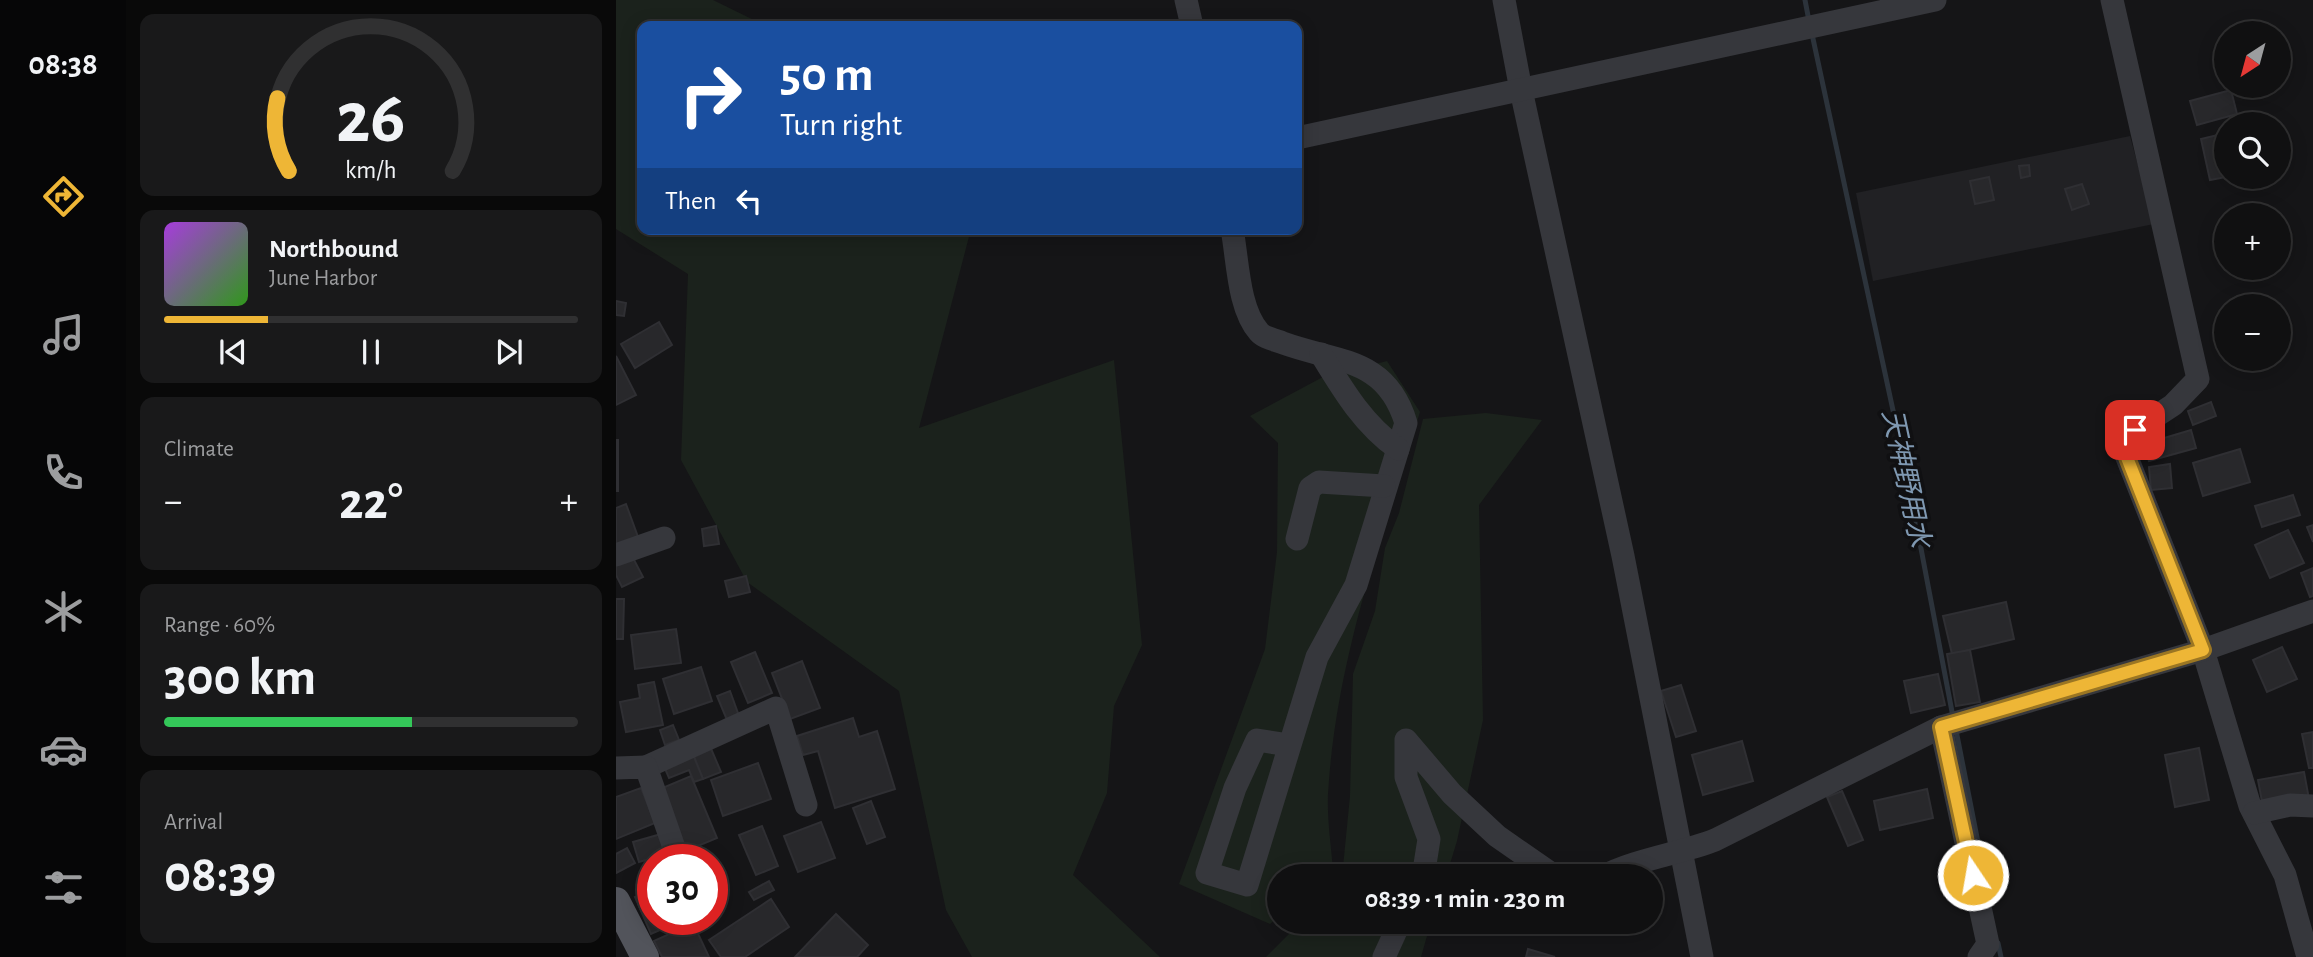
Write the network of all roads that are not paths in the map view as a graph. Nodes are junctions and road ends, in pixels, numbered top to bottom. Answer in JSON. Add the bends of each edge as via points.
{"nodes":[{"id":1,"x":1186,"y":0,"type":"edge"},
{"id":2,"x":1504,"y":0,"type":"edge"},
{"id":3,"x":1934,"y":0,"type":"edge"},
{"id":4,"x":2112,"y":0,"type":"edge"},
{"id":5,"x":1191,"y":21,"type":"edge"},
{"id":6,"x":1521,"y":90,"type":"junction"},
{"id":7,"x":1302,"y":137,"type":"edge"},
{"id":8,"x":1234,"y":235,"type":"edge"},
{"id":9,"x":1321,"y":354,"type":"junction"},
{"id":10,"x":1398,"y":449,"type":"junction"},
{"id":11,"x":1384,"y":485,"type":"junction"},
{"id":12,"x":664,"y":538,"type":"dead end"},
{"id":13,"x":1297,"y":539,"type":"dead end"},
{"id":14,"x":616,"y":555,"type":"edge"},
{"id":15,"x":2313,"y":611,"type":"edge"},
{"id":16,"x":2203,"y":650,"type":"junction"},
{"id":17,"x":1941,"y":727,"type":"junction"},
{"id":18,"x":1289,"y":745,"type":"junction"},
{"id":19,"x":646,"y":767,"type":"junction"},
{"id":20,"x":616,"y":768,"type":"edge"},
{"id":21,"x":806,"y":805,"type":"dead end"},
{"id":22,"x":2313,"y":806,"type":"edge"},
{"id":23,"x":2254,"y":813,"type":"junction"},
{"id":24,"x":673,"y":844,"type":"edge"},
{"id":25,"x":1681,"y":853,"type":"junction"},
{"id":26,"x":1425,"y":864,"type":"edge"},
{"id":27,"x":1537,"y":864,"type":"edge"},
{"id":28,"x":1638,"y":864,"type":"edge"},
{"id":29,"x":616,"y":901,"type":"edge"},
{"id":30,"x":1395,"y":934,"type":"edge"},
{"id":31,"x":645,"y":957,"type":"edge"},
{"id":32,"x":1384,"y":957,"type":"edge"},
{"id":33,"x":1702,"y":957,"type":"edge"},
{"id":34,"x":1979,"y":957,"type":"edge"},
{"id":35,"x":2308,"y":957,"type":"edge"}],
"edges":[{"from":1,"to":5,"type":"street"},
{"from":2,"to":6,"type":"street"},
{"from":3,"to":6,"type":"street"},
{"from":4,"to":16,"type":"street","via":[[2198,379],[2173,405],[2135,430],[2126,455]]},
{"from":6,"to":7,"type":"street"},
{"from":6,"to":25,"type":"street","via":[[1623,556]]},
{"from":8,"to":9,"type":"street","via":[[1248,316],[1261,335]]},
{"from":9,"to":10,"type":"street","via":[[1376,433]]},
{"from":9,"to":10,"type":"street","via":[[1385,381],[1400,403],[1406,423]]},
{"from":10,"to":11,"type":"street"},
{"from":11,"to":13,"type":"street","via":[[1319,482],[1310,488]]},
{"from":11,"to":18,"type":"street","via":[[1356,585],[1317,657]]},
{"from":12,"to":14,"type":"street"},
{"from":15,"to":16,"type":"street"},
{"from":16,"to":17,"type":"street"},
{"from":16,"to":23,"type":"street"},
{"from":17,"to":25,"type":"street"},
{"from":17,"to":34,"type":"street","via":[[1988,944]]},
{"from":18,"to":18,"type":"street","via":[[1247,884],[1207,873],[1256,740]]},
{"from":19,"to":20,"type":"street"},
{"from":19,"to":21,"type":"street","via":[[776,708]]},
{"from":19,"to":24,"type":"street"},
{"from":22,"to":23,"type":"street","via":[[2290,805]]},
{"from":23,"to":35,"type":"street","via":[[2285,875]]},
{"from":25,"to":28,"type":"street"},
{"from":25,"to":33,"type":"street"},
{"from":26,"to":27,"type":"street","via":[[1429,839],[1406,777],[1406,740],[1452,794],[1497,836]]},
{"from":29,"to":31,"type":"main road"},
{"from":30,"to":32,"type":"street"}]}
